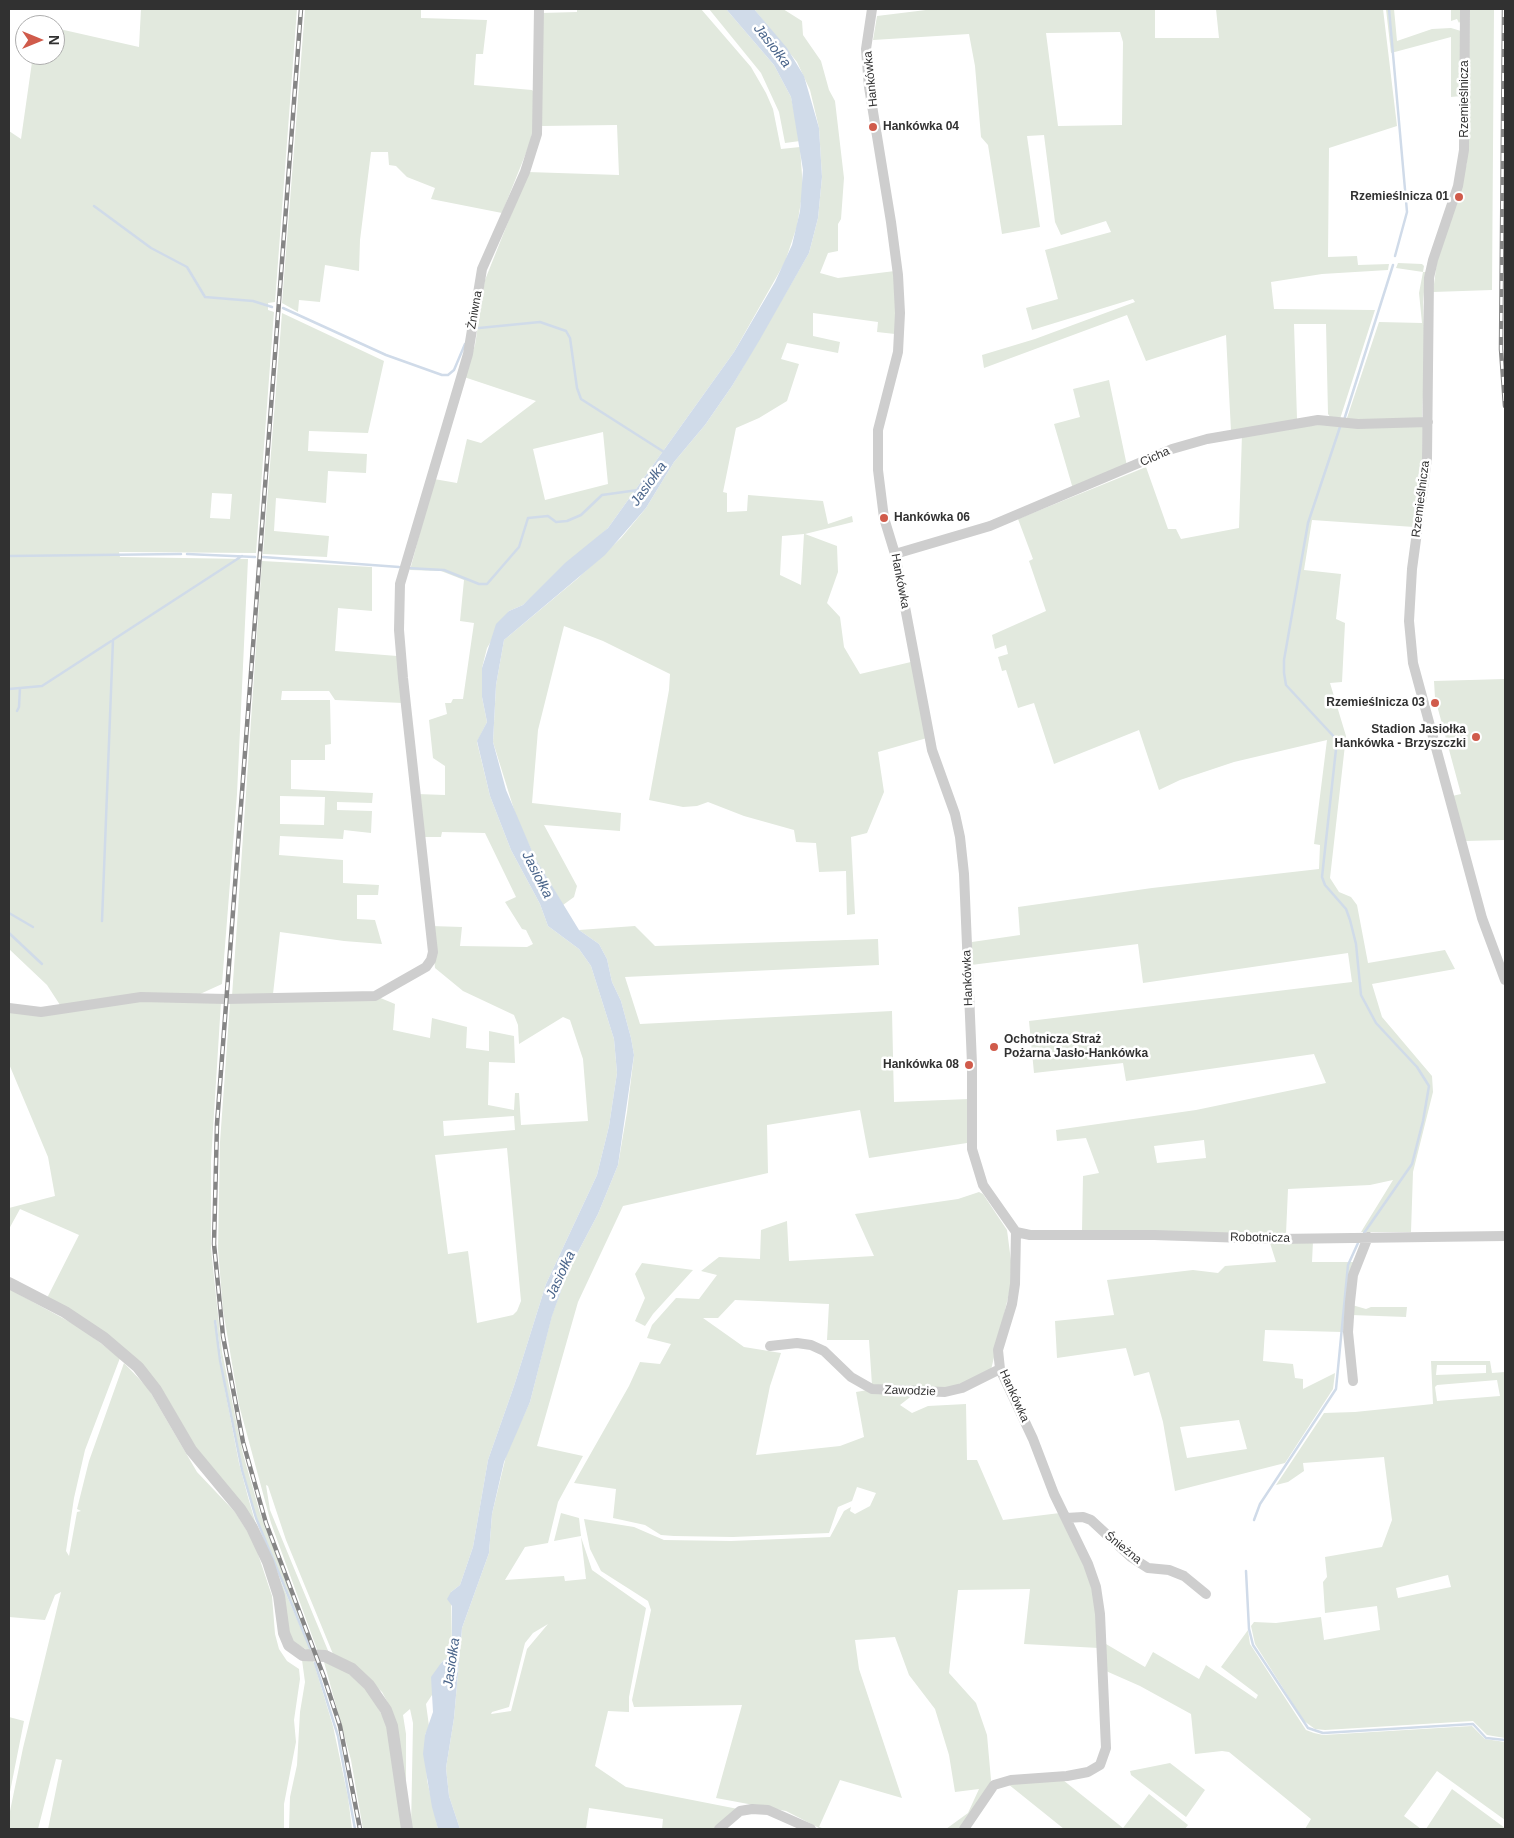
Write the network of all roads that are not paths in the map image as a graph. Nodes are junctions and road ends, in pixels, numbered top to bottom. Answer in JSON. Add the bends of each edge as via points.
{"nodes":[{"id":1,"x":539,"y":9,"type":"edge"},
{"id":2,"x":872,"y":9,"type":"edge"},
{"id":3,"x":1465,"y":9,"type":"edge"},
{"id":4,"x":1428,"y":422,"type":"junction"},
{"id":5,"x":895,"y":554,"type":"junction"},
{"id":6,"x":1505,"y":980,"type":"edge"},
{"id":7,"x":9,"y":1008,"type":"edge"},
{"id":8,"x":1016,"y":1232,"type":"junction"},
{"id":9,"x":1368,"y":1236,"type":"junction"},
{"id":10,"x":1505,"y":1236,"type":"edge"},
{"id":11,"x":9,"y":1283,"type":"edge"},
{"id":12,"x":770,"y":1346,"type":"dead end"},
{"id":13,"x":1000,"y":1370,"type":"junction"},
{"id":14,"x":1353,"y":1381,"type":"dead end"},
{"id":15,"x":1066,"y":1518,"type":"junction"},
{"id":16,"x":1206,"y":1594,"type":"dead end"},
{"id":17,"x":407,"y":1829,"type":"edge"},
{"id":18,"x":719,"y":1829,"type":"edge"},
{"id":19,"x":811,"y":1829,"type":"edge"},
{"id":20,"x":964,"y":1829,"type":"edge"}],
"edges":[{"from":1,"to":7,"type":"street","name":"Żniwna","via":[[537,134],[525,172],[482,269],[468,354],[402,570],[403,678],[433,952],[428,964],[375,996],[141,997],[41,1012]]},
{"from":2,"to":5,"type":"street","name":"Hankówka","via":[[866,49],[869,86],[898,275],[898,352],[878,430],[877,452],[884,518]]},
{"from":3,"to":4,"type":"street","name":"Rzemieślnicza","via":[[1464,150],[1458,186],[1429,278]]},
{"from":4,"to":5,"type":"street","name":"Cicha","via":[[1358,424],[1318,420],[1207,439],[1172,449],[990,526]]},
{"from":4,"to":6,"type":"street","name":"Rzemieślnicza","via":[[1427,458],[1412,569],[1409,621],[1413,663],[1482,918]]},
{"from":5,"to":8,"type":"street","name":"Hankówka","via":[[932,750],[960,837],[972,1064],[972,1149],[983,1185]]},
{"from":8,"to":9,"type":"street","name":"Robotnicza","via":[[1030,1235],[1277,1239]]},
{"from":8,"to":13,"type":"street","name":"Hankówka","via":[[1015,1284],[998,1350]]},
{"from":9,"to":10,"type":"street","name":"Robotnicza"},
{"from":9,"to":14,"type":"street","via":[[1353,1275],[1350,1302],[1348,1332]]},
{"from":11,"to":17,"type":"street","via":[[66,1312],[104,1338],[138,1367],[156,1390],[191,1450],[252,1528],[279,1596],[289,1645],[302,1655],[325,1656],[352,1670],[369,1686],[386,1710],[394,1734]]},
{"from":12,"to":13,"type":"street","name":"Zawodzie","via":[[811,1345],[824,1351],[851,1377],[872,1389],[945,1392],[962,1388]]},
{"from":13,"to":15,"type":"street","name":"Hankówka"},
{"from":15,"to":16,"type":"street","name":"Śnieżna","via":[[1090,1520],[1148,1568],[1169,1570],[1184,1576]]},
{"from":15,"to":20,"type":"street","name":"Hankówka","via":[[1096,1588],[1106,1748],[1100,1765],[1088,1772],[1011,1780],[994,1785]]},
{"from":18,"to":19,"type":"street","via":[[740,1811],[752,1808],[768,1810]]}]}
